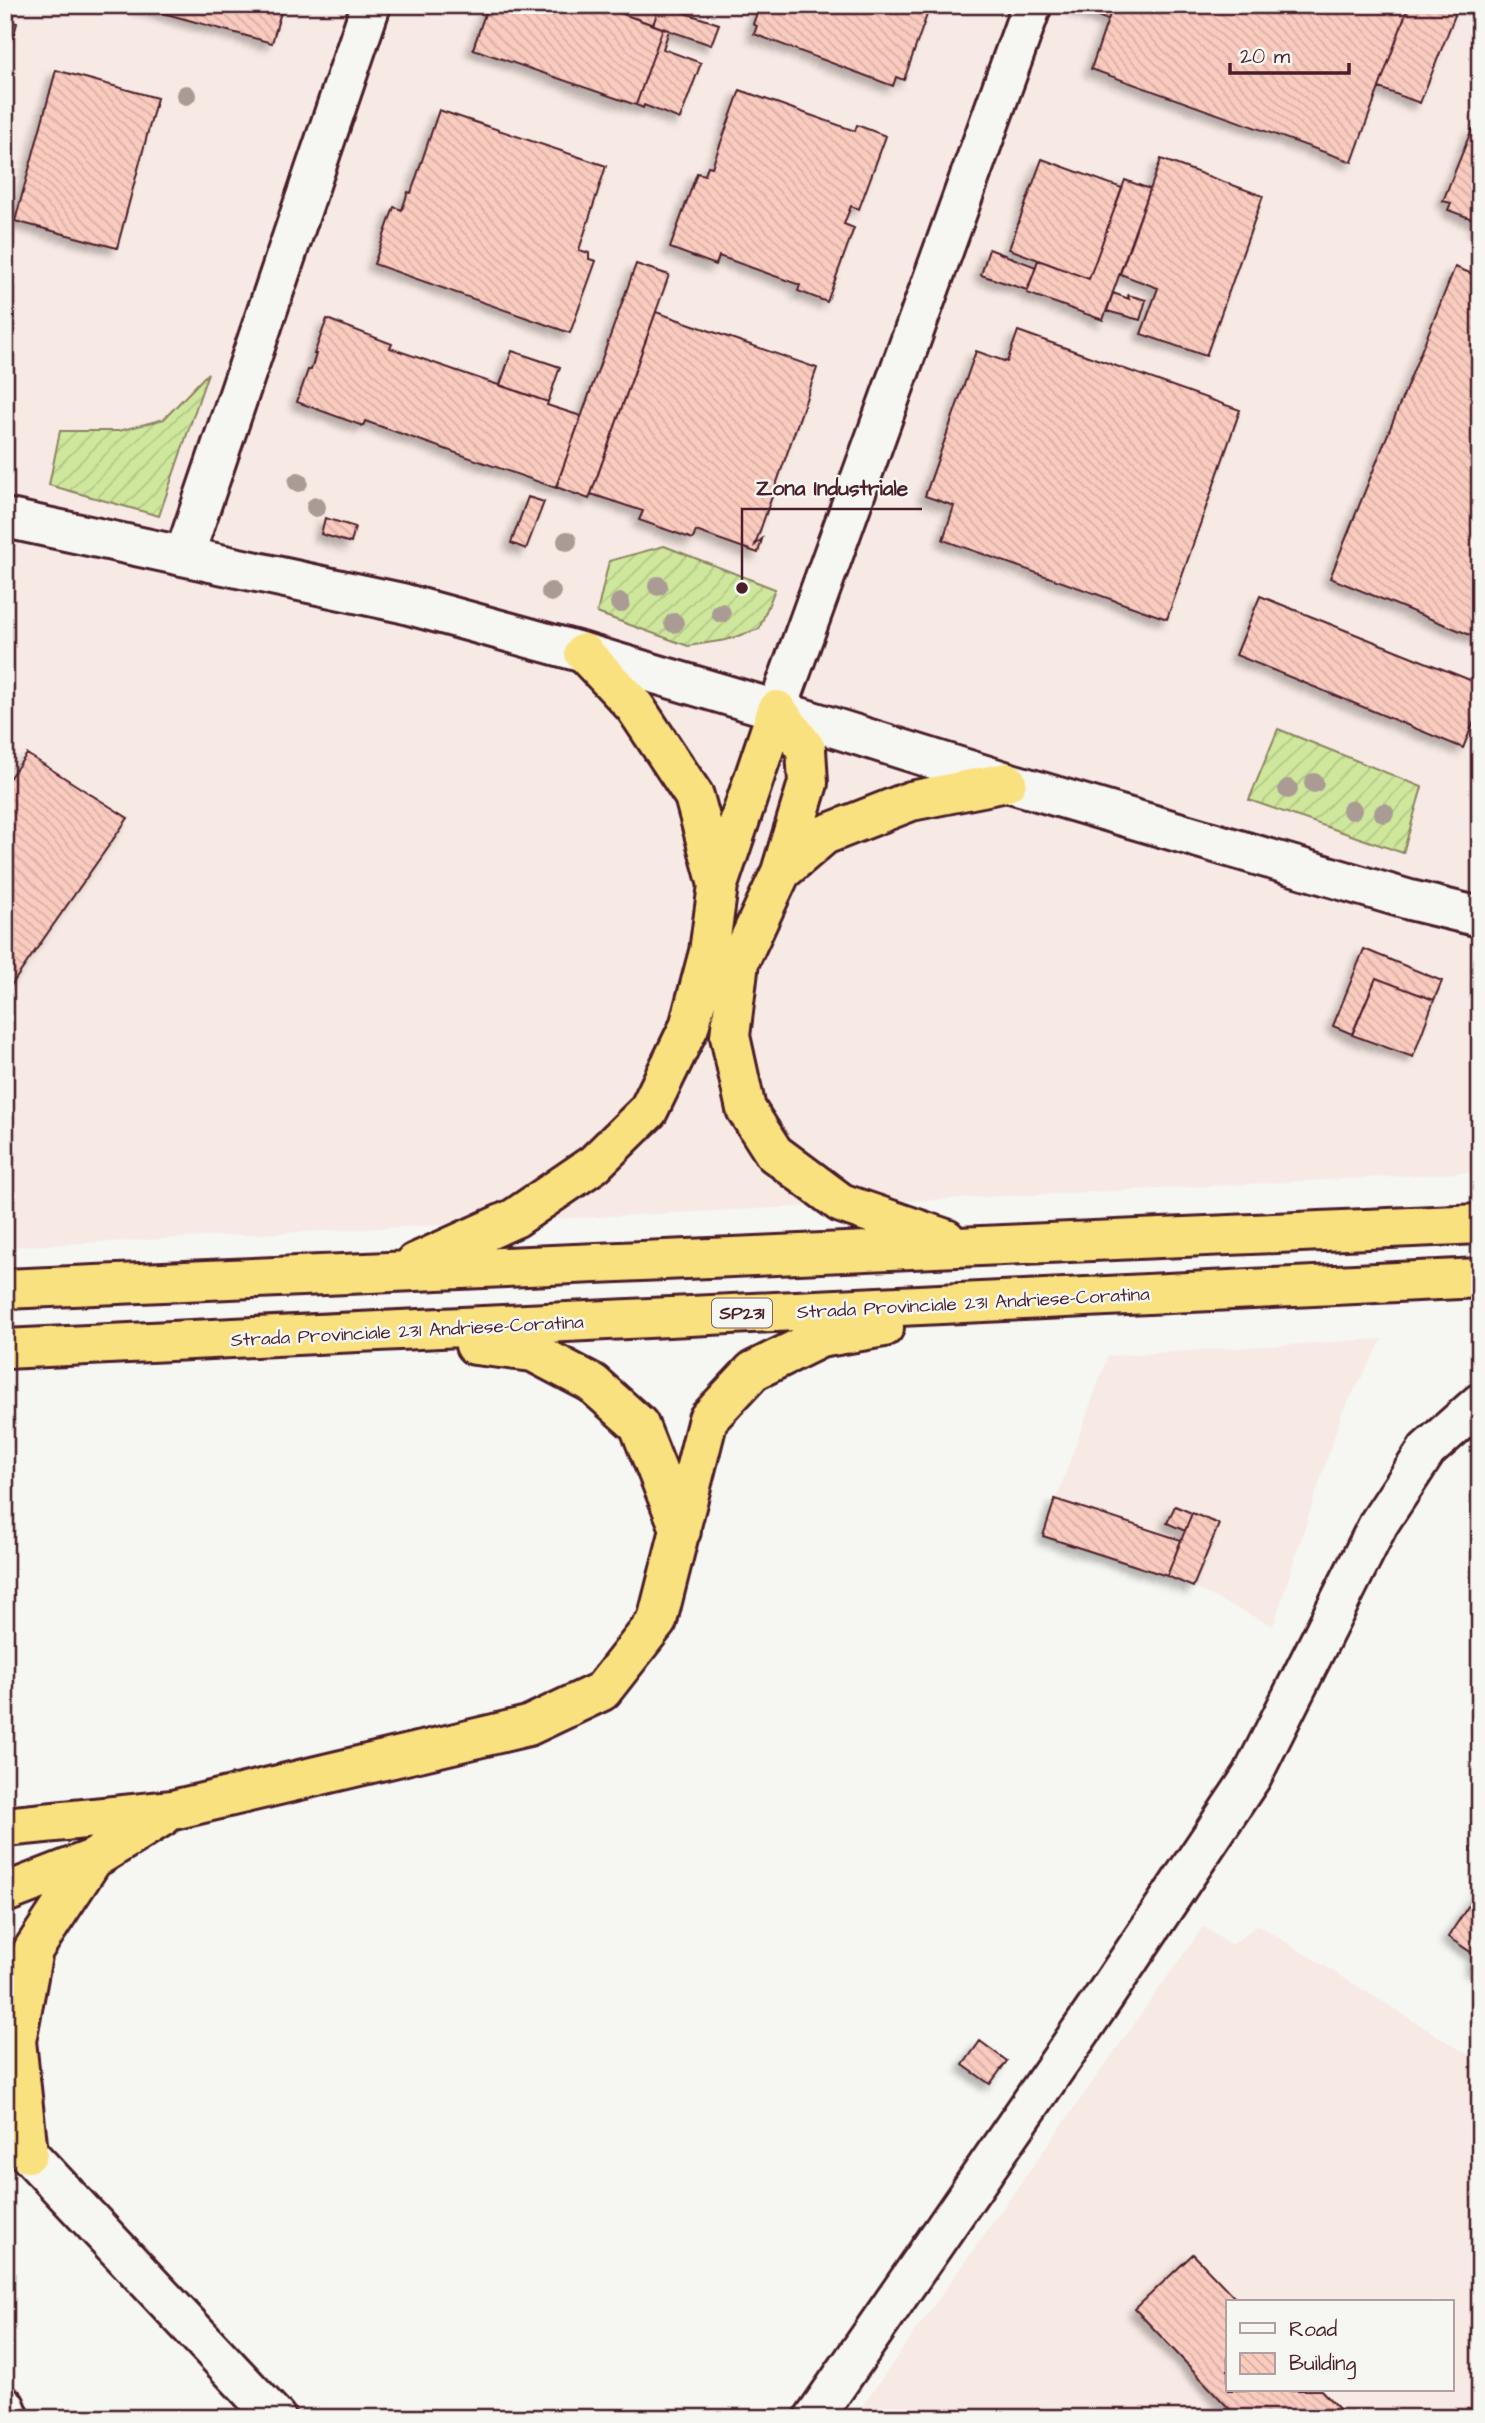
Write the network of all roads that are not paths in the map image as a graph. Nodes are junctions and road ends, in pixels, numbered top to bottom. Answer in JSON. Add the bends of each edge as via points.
{"nodes":[{"id":1,"x":371,"y":5,"type":"edge"},
{"id":2,"x":1032,"y":5,"type":"edge"},
{"id":3,"x":5,"y":518,"type":"edge"},
{"id":4,"x":184,"y":556,"type":"junction"},
{"id":5,"x":584,"y":653,"type":"junction"},
{"id":6,"x":777,"y":710,"type":"junction"},
{"id":7,"x":1007,"y":782,"type":"junction"},
{"id":8,"x":781,"y":872,"type":"junction"},
{"id":9,"x":718,"y":885,"type":"junction"},
{"id":10,"x":1480,"y":917,"type":"edge"},
{"id":11,"x":1480,"y":1224,"type":"edge"},
{"id":12,"x":968,"y":1246,"type":"junction"},
{"id":13,"x":396,"y":1271,"type":"junction"},
{"id":14,"x":1480,"y":1278,"type":"edge"},
{"id":15,"x":5,"y":1289,"type":"edge"},
{"id":16,"x":1048,"y":1298,"type":"junction"},
{"id":17,"x":369,"y":1332,"type":"junction"},
{"id":18,"x":5,"y":1349,"type":"edge"},
{"id":19,"x":1480,"y":1403,"type":"edge"},
{"id":20,"x":681,"y":1531,"type":"junction"},
{"id":21,"x":173,"y":1810,"type":"junction"},
{"id":22,"x":5,"y":1827,"type":"edge"},
{"id":23,"x":93,"y":1859,"type":"junction"},
{"id":24,"x":5,"y":1893,"type":"edge"},
{"id":25,"x":17,"y":2141,"type":"edge"},
{"id":26,"x":5,"y":2406,"type":"edge"},
{"id":27,"x":10,"y":2418,"type":"edge"},
{"id":28,"x":276,"y":2418,"type":"edge"},
{"id":29,"x":814,"y":2418,"type":"edge"}],
"edges":[{"from":1,"to":4,"type":"street"},
{"from":2,"to":6,"type":"street"},
{"from":3,"to":4,"type":"street"},
{"from":4,"to":5,"type":"street","via":[[402,603]]},
{"from":5,"to":6,"type":"street"},
{"from":5,"to":9,"type":"highway","via":[[635,707],[694,796]]},
{"from":6,"to":7,"type":"street"},
{"from":6,"to":8,"type":"highway","via":[[806,750],[808,783]]},
{"from":6,"to":9,"type":"highway"},
{"from":7,"to":8,"type":"highway","via":[[911,801],[824,835]]},
{"from":7,"to":10,"type":"street"},
{"from":8,"to":12,"type":"highway","via":[[739,962],[730,1036],[746,1109],[774,1153],[841,1202]]},
{"from":9,"to":13,"type":"highway","via":[[709,951],[689,1027],[648,1111],[594,1164],[515,1218]]},
{"from":11,"to":12,"type":"highway"},
{"from":12,"to":13,"type":"highway"},
{"from":13,"to":15,"type":"highway"},
{"from":14,"to":16,"type":"highway","name":"Strada Provinciale 231 Andriese-Coratina","number":"SP231"},
{"from":16,"to":17,"type":"highway","name":"Strada Provinciale 231 Andriese-Coratina","number":"SP231"},
{"from":16,"to":20,"type":"highway","via":[[820,1338],[753,1371],[708,1419]]},
{"from":17,"to":18,"type":"highway","name":"Strada Provinciale 231 Andriese-Coratina","number":"SP231"},
{"from":17,"to":20,"type":"highway","via":[[533,1352],[592,1383],[639,1425]]},
{"from":19,"to":29,"type":"street","via":[[1427,1450],[1379,1523],[1252,1776]]},
{"from":20,"to":21,"type":"highway","via":[[657,1621],[602,1691],[528,1726]]},
{"from":21,"to":22,"type":"highway"},
{"from":21,"to":23,"type":"highway"},
{"from":23,"to":24,"type":"highway"},
{"from":23,"to":25,"type":"highway","via":[[33,1950],[16,2041]]},
{"from":25,"to":28,"type":"street"},
{"from":26,"to":27,"type":"street"}]}
